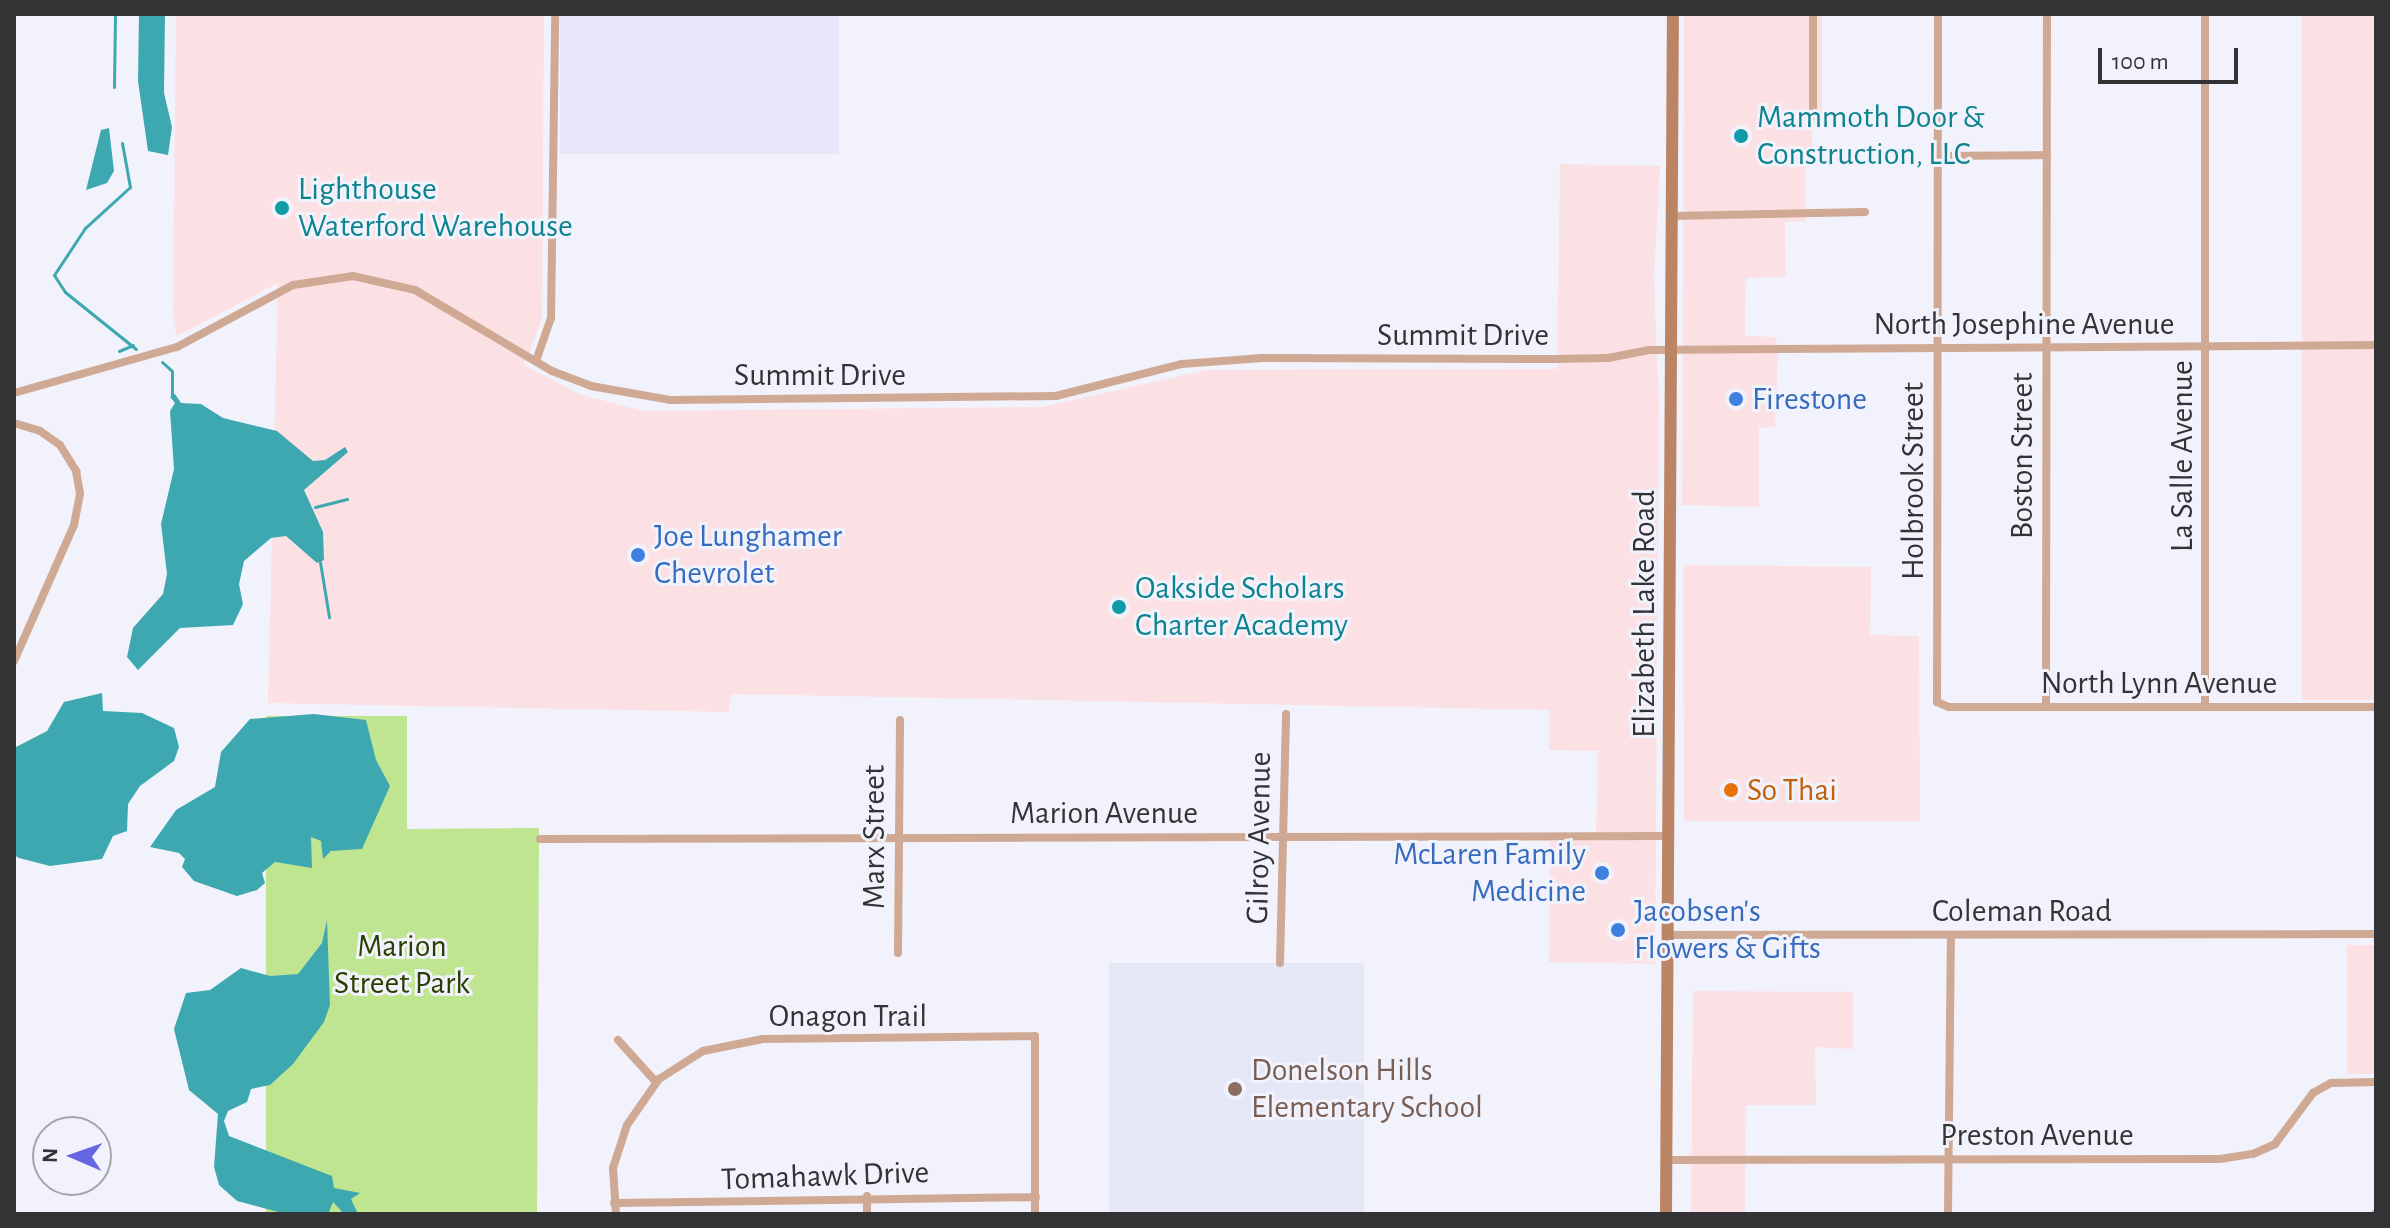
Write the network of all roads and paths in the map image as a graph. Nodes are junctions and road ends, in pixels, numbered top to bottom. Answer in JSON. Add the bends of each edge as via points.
{"nodes":[{"id":1,"x":555,"y":14,"type":"edge"},
{"id":2,"x":1673,"y":14,"type":"edge"},
{"id":3,"x":1813,"y":14,"type":"edge"},
{"id":4,"x":1938,"y":14,"type":"edge"},
{"id":5,"x":2047,"y":14,"type":"edge"},
{"id":6,"x":2205,"y":14,"type":"edge"},
{"id":7,"x":1813,"y":116,"type":"dead end"},
{"id":8,"x":2047,"y":155,"type":"junction"},
{"id":9,"x":1935,"y":156,"type":"junction"},
{"id":10,"x":1865,"y":212,"type":"dead end"},
{"id":11,"x":1672,"y":216,"type":"junction"},
{"id":12,"x":2376,"y":345,"type":"edge"},
{"id":13,"x":2046,"y":347,"type":"junction"},
{"id":14,"x":2206,"y":347,"type":"junction"},
{"id":15,"x":1938,"y":348,"type":"junction"},
{"id":16,"x":1671,"y":351,"type":"junction"},
{"id":17,"x":536,"y":361,"type":"junction"},
{"id":18,"x":14,"y":393,"type":"edge"},
{"id":19,"x":14,"y":423,"type":"edge"},
{"id":20,"x":18,"y":641,"type":"edge"},
{"id":21,"x":14,"y":661,"type":"edge"},
{"id":22,"x":1943,"y":706,"type":"joint"},
{"id":23,"x":2046,"y":706,"type":"junction"},
{"id":24,"x":2205,"y":707,"type":"junction"},
{"id":25,"x":2376,"y":707,"type":"edge"},
{"id":26,"x":1286,"y":714,"type":"dead end"},
{"id":27,"x":900,"y":720,"type":"dead end"},
{"id":28,"x":1668,"y":836,"type":"junction"},
{"id":29,"x":898,"y":837,"type":"junction"},
{"id":30,"x":1284,"y":837,"type":"junction"},
{"id":31,"x":540,"y":839,"type":"dead end"},
{"id":32,"x":2376,"y":934,"type":"edge"},
{"id":33,"x":1668,"y":935,"type":"junction"},
{"id":34,"x":1951,"y":935,"type":"junction"},
{"id":35,"x":898,"y":953,"type":"dead end"},
{"id":36,"x":1280,"y":963,"type":"dead end"},
{"id":37,"x":618,"y":1040,"type":"dead end"},
{"id":38,"x":656,"y":1082,"type":"junction"},
{"id":39,"x":2376,"y":1082,"type":"edge"},
{"id":40,"x":1948,"y":1159,"type":"junction"},
{"id":41,"x":1666,"y":1160,"type":"junction"},
{"id":42,"x":867,"y":1196,"type":"junction"},
{"id":43,"x":1036,"y":1197,"type":"junction"},
{"id":44,"x":614,"y":1203,"type":"junction"},
{"id":45,"x":616,"y":1214,"type":"edge"},
{"id":46,"x":867,"y":1214,"type":"edge"},
{"id":47,"x":1035,"y":1214,"type":"edge"},
{"id":48,"x":1666,"y":1214,"type":"edge"},
{"id":49,"x":1948,"y":1214,"type":"edge"}],
"edges":[{"from":1,"to":17,"type":"street","via":[[551,318]]},
{"from":2,"to":11,"type":"main road","name":"Elizabeth Lake Road"},
{"from":3,"to":7,"type":"street"},
{"from":4,"to":9,"type":"street","name":"Holbrook Street"},
{"from":5,"to":8,"type":"street","name":"Boston Street"},
{"from":6,"to":14,"type":"street","name":"La Salle Avenue"},
{"from":8,"to":9,"type":"street"},
{"from":8,"to":13,"type":"street","name":"Boston Street"},
{"from":9,"to":15,"type":"street","name":"Holbrook Street"},
{"from":10,"to":11,"type":"street"},
{"from":11,"to":16,"type":"main road","name":"Elizabeth Lake Road"},
{"from":12,"to":14,"type":"street","name":"North Josephine Avenue"},
{"from":13,"to":14,"type":"street","name":"North Josephine Avenue"},
{"from":13,"to":15,"type":"street","name":"North Josephine Avenue"},
{"from":13,"to":23,"type":"street","name":"Boston Street"},
{"from":14,"to":24,"type":"street","name":"La Salle Avenue"},
{"from":15,"to":16,"type":"street","name":"North Josephine Avenue"},
{"from":15,"to":22,"type":"street","name":"Holbrook Street","via":[[1935,685]]},
{"from":16,"to":17,"type":"street","name":"Summit Drive","via":[[1608,358],[1211,360],[1056,396],[1007,399],[670,400],[591,386]]},
{"from":16,"to":28,"type":"main road","name":"Elizabeth Lake Road"},
{"from":17,"to":18,"type":"street","name":"Summit Drive","via":[[415,290],[353,276],[293,285],[177,347]]},
{"from":19,"to":20,"type":"street","via":[[40,431],[60,445],[76,471],[80,494],[76,520]]},
{"from":20,"to":21,"type":"street"},
{"from":22,"to":23,"type":"street","name":"North Lynn Avenue"},
{"from":23,"to":24,"type":"street","name":"North Lynn Avenue"},
{"from":24,"to":25,"type":"street","name":"North Lynn Avenue"},
{"from":26,"to":30,"type":"street","name":"Gilroy Avenue"},
{"from":27,"to":29,"type":"street","name":"Marx Street"},
{"from":28,"to":30,"type":"street","name":"Marion Avenue"},
{"from":28,"to":33,"type":"main road","name":"Elizabeth Lake Road"},
{"from":29,"to":30,"type":"street","name":"Marion Avenue"},
{"from":29,"to":31,"type":"street","name":"Marion Avenue"},
{"from":29,"to":35,"type":"street","name":"Marx Street"},
{"from":30,"to":36,"type":"street","name":"Gilroy Avenue"},
{"from":32,"to":34,"type":"street","name":"Coleman Road"},
{"from":33,"to":34,"type":"street","name":"Coleman Road"},
{"from":33,"to":41,"type":"main road","name":"Elizabeth Lake Road"},
{"from":34,"to":40,"type":"street"},
{"from":37,"to":38,"type":"street"},
{"from":38,"to":43,"type":"street","name":"Onagon Trail","via":[[681,1062],[724,1043],[1035,1036]]},
{"from":38,"to":44,"type":"street","name":"Onagon Trail","via":[[619,1143]]},
{"from":39,"to":40,"type":"street","name":"Preston Avenue","via":[[2331,1083],[2313,1093],[2291,1128],[2253,1154],[2220,1159]]},
{"from":40,"to":41,"type":"street","name":"Preston Avenue"},
{"from":40,"to":49,"type":"street"},
{"from":41,"to":48,"type":"main road","name":"Elizabeth Lake Road"},
{"from":42,"to":43,"type":"street","name":"Tomahawk Drive"},
{"from":42,"to":44,"type":"street","name":"Tomahawk Drive","via":[[815,1202]]},
{"from":42,"to":46,"type":"street"},
{"from":43,"to":47,"type":"street"},
{"from":44,"to":45,"type":"street","name":"Onagon Trail"}]}
